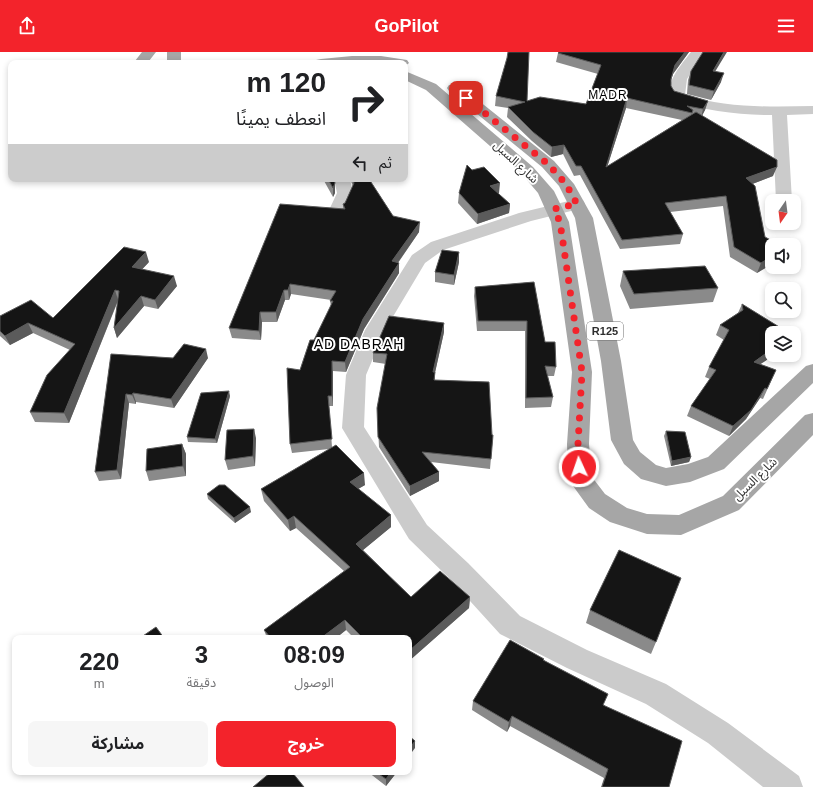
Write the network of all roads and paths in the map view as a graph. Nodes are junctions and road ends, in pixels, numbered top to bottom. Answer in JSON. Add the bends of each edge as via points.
{"nodes":[{"id":1,"x":149,"y":52,"type":"edge"},
{"id":2,"x":698,"y":52,"type":"edge"},
{"id":3,"x":143,"y":60,"type":"edge"},
{"id":4,"x":341,"y":60,"type":"edge"},
{"id":5,"x":384,"y":60,"type":"edge"},
{"id":6,"x":408,"y":64,"type":"edge"},
{"id":7,"x":408,"y":76,"type":"edge"},
{"id":8,"x":813,"y":110,"type":"edge"},
{"id":9,"x":780,"y":111,"type":"junction"},
{"id":10,"x":343,"y":182,"type":"edge"},
{"id":11,"x":784,"y":194,"type":"edge"},
{"id":12,"x":577,"y":204,"type":"junction"},
{"id":13,"x":338,"y":208,"type":"edge"},
{"id":14,"x":554,"y":209,"type":"junction"},
{"id":15,"x":813,"y":371,"type":"edge"},
{"id":16,"x":813,"y":421,"type":"edge"},
{"id":17,"x":788,"y":787,"type":"edge"}],
"edges":[{"from":1,"to":3,"type":"main road"},
{"from":2,"to":9,"type":"street","via":[[681,74],[678,97],[698,105]]},
{"from":4,"to":5,"type":"main road"},
{"from":6,"to":12,"type":"main road","name":"شارع السبل","number":"R125","via":[[420,66],[443,79],[548,164],[566,184]]},
{"from":7,"to":14,"type":"main road","name":"شارع السبل","number":"R125","via":[[431,87],[527,170],[546,191]]},
{"from":8,"to":9,"type":"street"},
{"from":9,"to":11,"type":"street"},
{"from":10,"to":13,"type":"street","via":[[345,193]]},
{"from":12,"to":14,"type":"street"},
{"from":12,"to":15,"type":"main road","name":"شارع السبل","number":"R125","via":[[584,218],[611,361],[622,440],[632,458],[649,473],[666,477],[690,473],[716,463]]},
{"from":14,"to":16,"type":"main road","name":"شارع السبل","number":"R125","via":[[560,222],[582,372],[578,444],[580,479],[597,501],[619,515],[647,524],[681,524],[731,503]]},
{"from":14,"to":17,"type":"street","via":[[437,246],[418,259],[375,330],[356,375],[353,428],[418,532],[510,624],[576,659],[656,694],[718,733]]}]}
